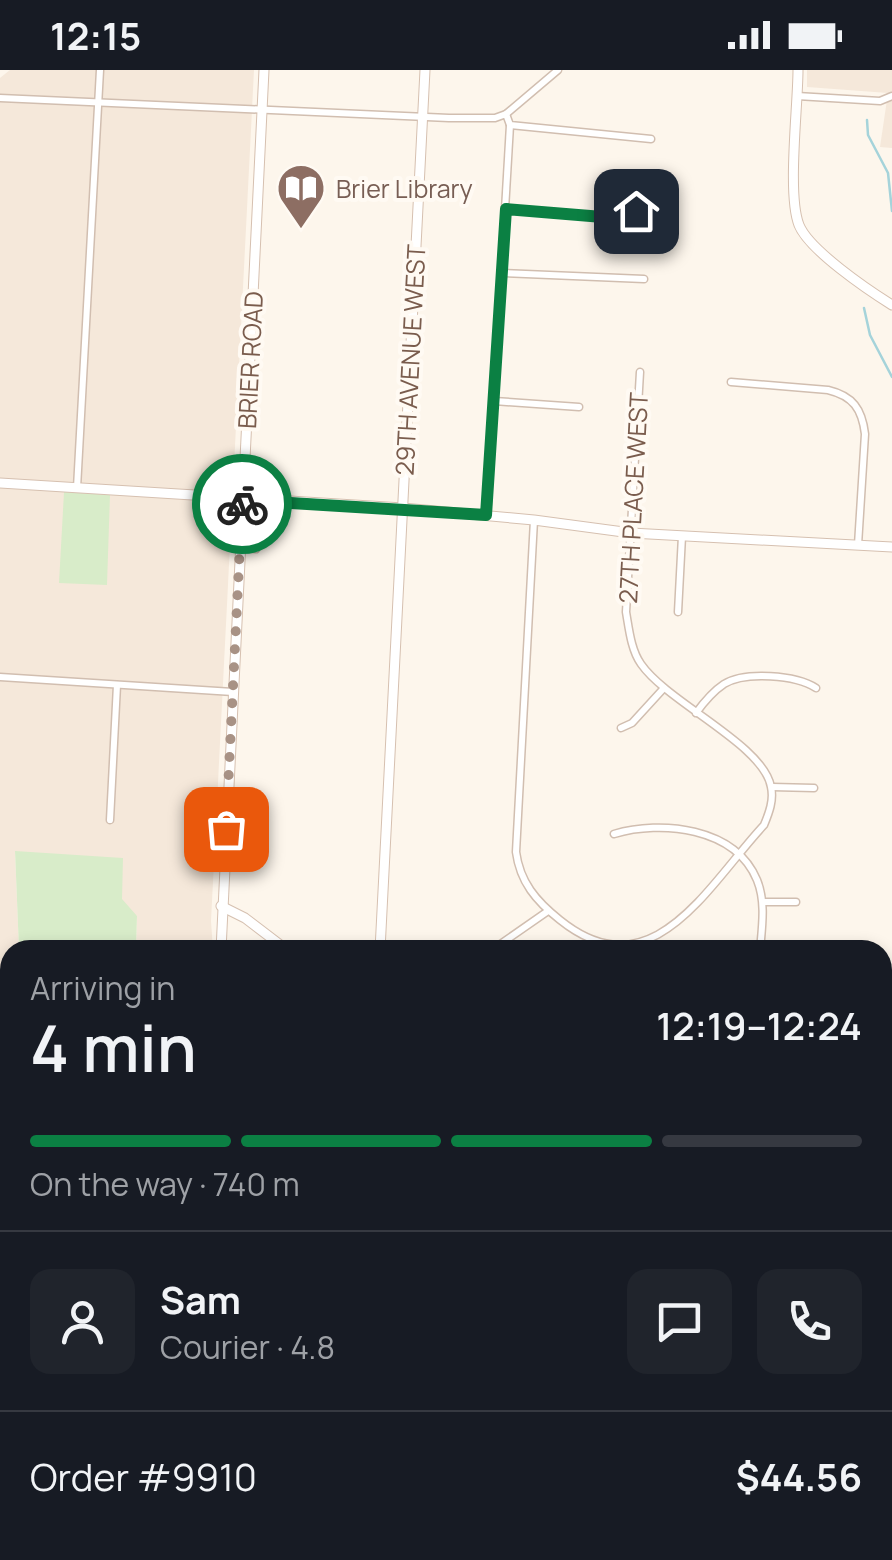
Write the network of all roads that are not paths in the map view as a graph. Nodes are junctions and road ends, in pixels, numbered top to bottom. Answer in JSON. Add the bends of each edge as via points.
{"nodes":[{"id":1,"x":100,"y":70,"type":"edge"},
{"id":2,"x":264,"y":70,"type":"edge"},
{"id":3,"x":425,"y":70,"type":"edge"},
{"id":4,"x":558,"y":70,"type":"edge"},
{"id":5,"x":798,"y":70,"type":"edge"},
{"id":6,"x":797,"y":96,"type":"junction"},
{"id":7,"x":892,"y":96,"type":"edge"},
{"id":8,"x":0,"y":98,"type":"edge"},
{"id":9,"x":98,"y":104,"type":"junction"},
{"id":10,"x":264,"y":111,"type":"junction"},
{"id":11,"x":506,"y":114,"type":"junction"},
{"id":12,"x":422,"y":116,"type":"junction"},
{"id":13,"x":510,"y":125,"type":"junction"},
{"id":14,"x":651,"y":139,"type":"dead end"},
{"id":15,"x":506,"y":209,"type":"junction"},
{"id":16,"x":636,"y":211,"type":"dead end"},
{"id":17,"x":503,"y":273,"type":"junction"},
{"id":18,"x":644,"y":279,"type":"dead end"},
{"id":19,"x":892,"y":305,"type":"edge"},
{"id":20,"x":640,"y":372,"type":"dead end"},
{"id":21,"x":732,"y":382,"type":"dead end"},
{"id":22,"x":494,"y":401,"type":"junction"},
{"id":23,"x":579,"y":407,"type":"dead end"},
{"id":24,"x":0,"y":483,"type":"edge"},
{"id":25,"x":77,"y":488,"type":"junction"},
{"id":26,"x":242,"y":500,"type":"junction"},
{"id":27,"x":403,"y":508,"type":"junction"},
{"id":28,"x":486,"y":515,"type":"junction"},
{"id":29,"x":534,"y":520,"type":"junction"},
{"id":30,"x":246,"y":532,"type":"junction"},
{"id":31,"x":631,"y":533,"type":"junction"},
{"id":32,"x":682,"y":536,"type":"junction"},
{"id":33,"x":858,"y":545,"type":"junction"},
{"id":34,"x":245,"y":547,"type":"junction"},
{"id":35,"x":892,"y":547,"type":"edge"},
{"id":36,"x":678,"y":612,"type":"dead end"},
{"id":37,"x":0,"y":676,"type":"edge"},
{"id":38,"x":117,"y":685,"type":"junction"},
{"id":39,"x":664,"y":688,"type":"junction"},
{"id":40,"x":816,"y":688,"type":"dead end"},
{"id":41,"x":233,"y":692,"type":"junction"},
{"id":42,"x":696,"y":712,"type":"junction"},
{"id":43,"x":621,"y":728,"type":"dead end"},
{"id":44,"x":772,"y":787,"type":"junction"},
{"id":45,"x":814,"y":788,"type":"dead end"},
{"id":46,"x":110,"y":820,"type":"dead end"},
{"id":47,"x":614,"y":834,"type":"dead end"},
{"id":48,"x":736,"y":854,"type":"junction"},
{"id":49,"x":763,"y":902,"type":"junction"},
{"id":50,"x":796,"y":902,"type":"dead end"},
{"id":51,"x":221,"y":906,"type":"junction"},
{"id":52,"x":548,"y":910,"type":"junction"},
{"id":53,"x":220,"y":940,"type":"edge"},
{"id":54,"x":274,"y":940,"type":"edge"},
{"id":55,"x":381,"y":940,"type":"edge"},
{"id":56,"x":506,"y":940,"type":"edge"},
{"id":57,"x":590,"y":940,"type":"edge"},
{"id":58,"x":652,"y":940,"type":"edge"},
{"id":59,"x":761,"y":940,"type":"edge"},
{"id":60,"x":513,"y":1560,"type":"edge"},
{"id":61,"x":531,"y":1560,"type":"edge"}],
"edges":[{"from":1,"to":9,"type":"street"},
{"from":2,"to":10,"type":"street","name":"BRIER ROAD"},
{"from":3,"to":12,"type":"street","name":"29TH AVENUE WEST"},
{"from":4,"to":11,"type":"street"},
{"from":5,"to":6,"type":"street"},
{"from":6,"to":7,"type":"street"},
{"from":6,"to":19,"type":"street","via":[[797,217],[803,232]]},
{"from":8,"to":9,"type":"street"},
{"from":9,"to":10,"type":"street"},
{"from":9,"to":25,"type":"street"},
{"from":10,"to":12,"type":"street"},
{"from":10,"to":26,"type":"street","name":"BRIER ROAD"},
{"from":11,"to":12,"type":"street"},
{"from":11,"to":13,"type":"street"},
{"from":12,"to":27,"type":"street","name":"29TH AVENUE WEST"},
{"from":13,"to":14,"type":"street"},
{"from":13,"to":15,"type":"street"},
{"from":15,"to":16,"type":"street","via":[[627,219]]},
{"from":15,"to":17,"type":"street"},
{"from":17,"to":18,"type":"street"},
{"from":17,"to":22,"type":"street"},
{"from":20,"to":31,"type":"street","name":"27TH PLACE WEST"},
{"from":21,"to":33,"type":"street","via":[[828,390],[857,406],[865,434]]},
{"from":22,"to":23,"type":"street"},
{"from":22,"to":28,"type":"street"},
{"from":24,"to":25,"type":"street"},
{"from":25,"to":26,"type":"street"},
{"from":26,"to":27,"type":"street"},
{"from":26,"to":30,"type":"street","name":"BRIER ROAD"},
{"from":27,"to":28,"type":"street"},
{"from":27,"to":55,"type":"street","name":"29TH AVENUE WEST"},
{"from":28,"to":29,"type":"street"},
{"from":29,"to":31,"type":"street"},
{"from":29,"to":52,"type":"street","via":[[516,852],[523,880]]},
{"from":30,"to":34,"type":"street","name":"BRIER ROAD"},
{"from":30,"to":34,"type":"street","via":[[260,537],[259,546]]},
{"from":31,"to":32,"type":"street"},
{"from":31,"to":39,"type":"street","name":"27TH PLACE WEST","via":[[629,635],[640,663]]},
{"from":32,"to":33,"type":"street"},
{"from":32,"to":36,"type":"street"},
{"from":33,"to":35,"type":"street"},
{"from":34,"to":41,"type":"street","name":"BRIER ROAD"},
{"from":37,"to":38,"type":"street"},
{"from":38,"to":41,"type":"street"},
{"from":38,"to":46,"type":"street"},
{"from":39,"to":42,"type":"street","name":"27TH PLACE WEST"},
{"from":39,"to":43,"type":"street"},
{"from":40,"to":42,"type":"street","via":[[804,681],[744,677],[727,682]]},
{"from":41,"to":51,"type":"street","name":"BRIER ROAD"},
{"from":42,"to":44,"type":"street","name":"27TH PLACE WEST","via":[[758,760]]},
{"from":44,"to":45,"type":"street"},
{"from":44,"to":48,"type":"street","via":[[764,824]]},
{"from":47,"to":48,"type":"street","via":[[689,830],[710,835]]},
{"from":48,"to":49,"type":"street","via":[[756,878]]},
{"from":48,"to":58,"type":"street","via":[[675,926]]},
{"from":49,"to":50,"type":"street"},
{"from":49,"to":59,"type":"street"},
{"from":51,"to":53,"type":"street","name":"BRIER ROAD"},
{"from":51,"to":54,"type":"street"},
{"from":52,"to":56,"type":"street"},
{"from":52,"to":57,"type":"street"},
{"from":60,"to":61,"type":"street"}]}
